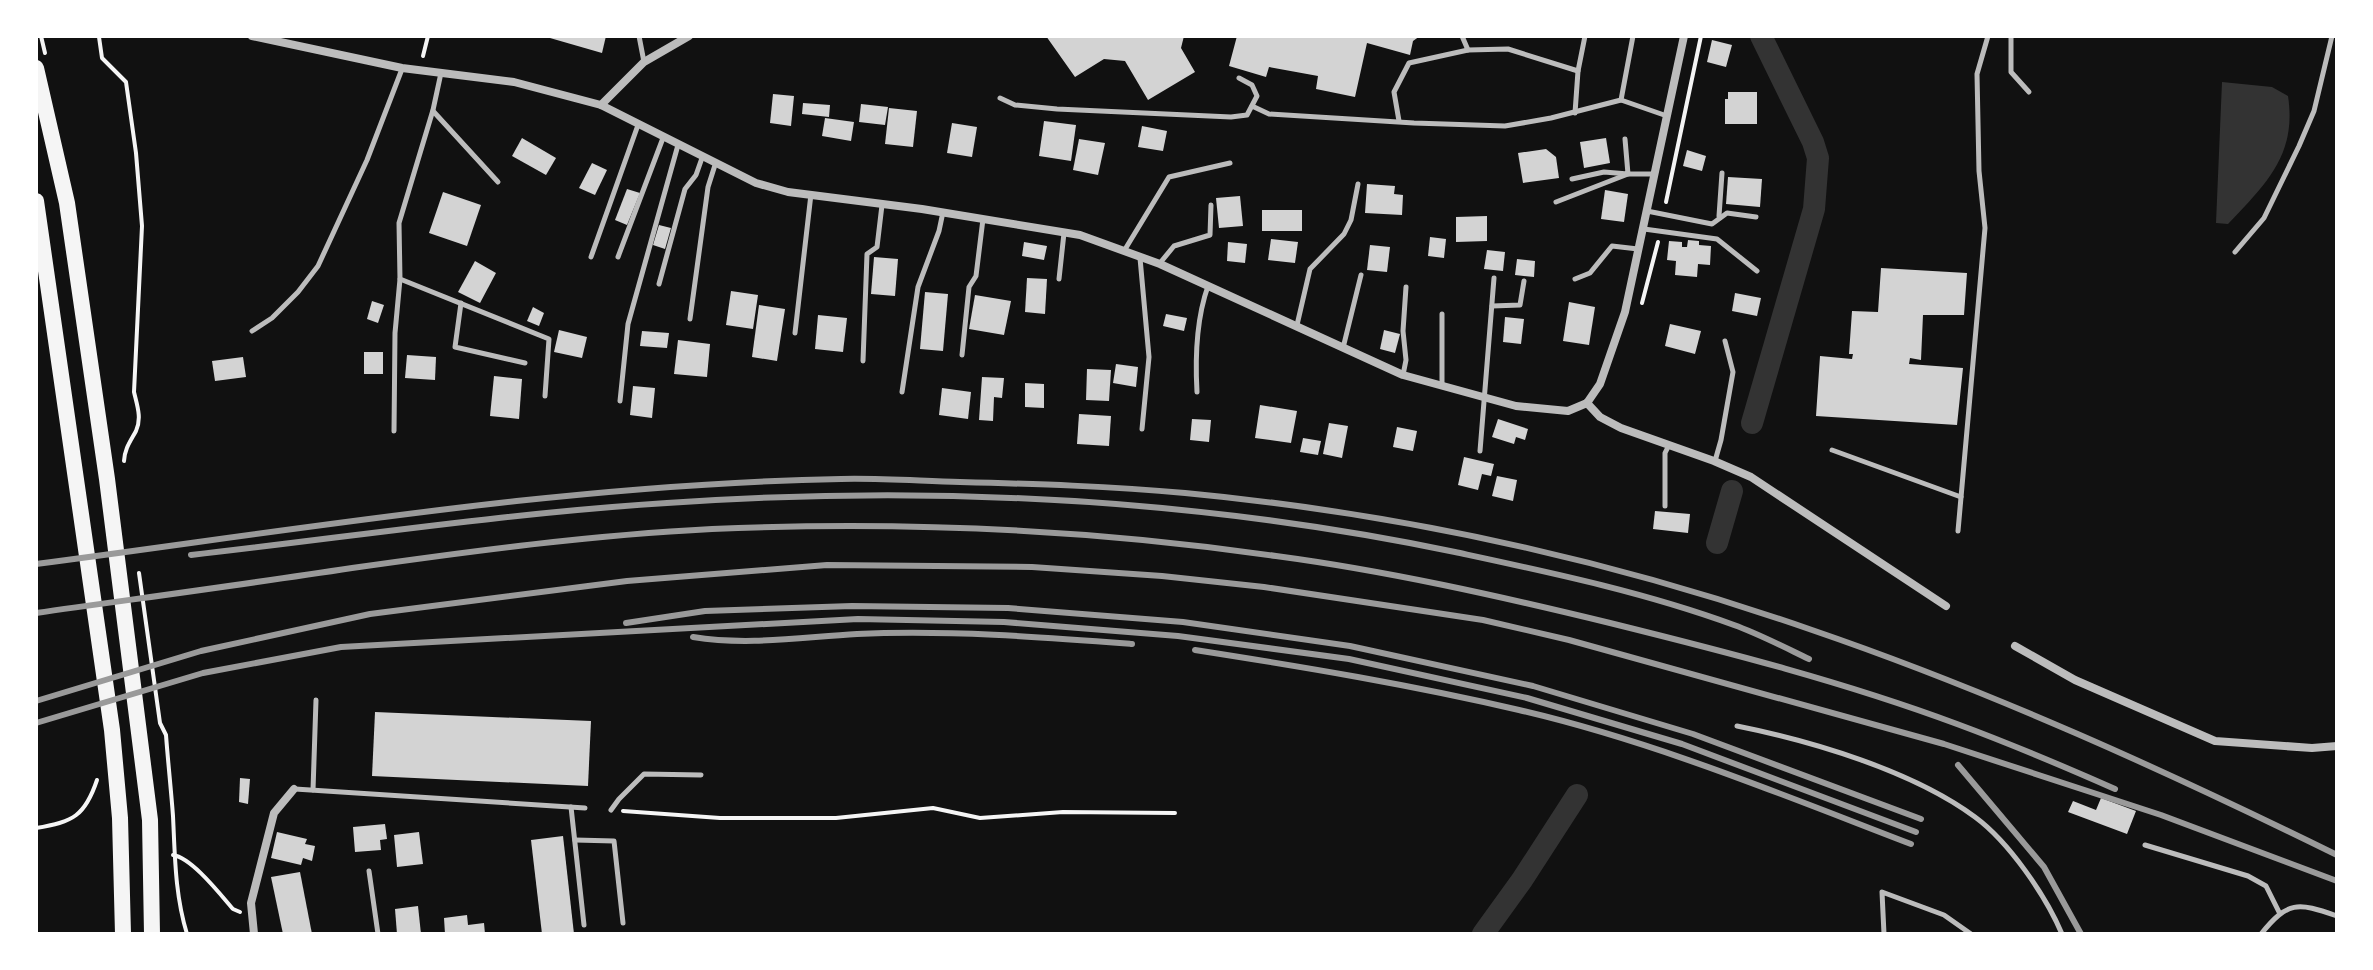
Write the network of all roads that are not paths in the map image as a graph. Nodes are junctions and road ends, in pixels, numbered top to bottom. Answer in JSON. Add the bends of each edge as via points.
{"nodes":[{"id":1,"x":252,"y":36,"type":"edge"},
{"id":2,"x":639,"y":36,"type":"edge"},
{"id":3,"x":689,"y":36,"type":"edge"},
{"id":4,"x":1462,"y":36,"type":"edge"},
{"id":5,"x":1585,"y":36,"type":"edge"},
{"id":6,"x":1633,"y":36,"type":"edge"},
{"id":7,"x":1684,"y":36,"type":"edge"},
{"id":8,"x":1988,"y":36,"type":"edge"},
{"id":9,"x":2011,"y":36,"type":"edge"},
{"id":10,"x":2332,"y":36,"type":"edge"},
{"id":11,"x":1468,"y":50,"type":"junction"},
{"id":12,"x":644,"y":62,"type":"junction"},
{"id":13,"x":402,"y":68,"type":"junction"},
{"id":14,"x":1578,"y":71,"type":"junction"},
{"id":15,"x":37,"y":72,"type":"edge"},
{"id":16,"x":441,"y":73,"type":"junction"},
{"id":17,"x":1239,"y":78,"type":"dead end"},
{"id":18,"x":2029,"y":92,"type":"dead end"},
{"id":19,"x":1000,"y":98,"type":"dead end"},
{"id":20,"x":1621,"y":100,"type":"junction"},
{"id":21,"x":601,"y":105,"type":"junction"},
{"id":22,"x":1252,"y":106,"type":"junction"},
{"id":23,"x":433,"y":110,"type":"junction"},
{"id":24,"x":1575,"y":113,"type":"junction"},
{"id":25,"x":1667,"y":116,"type":"junction"},
{"id":26,"x":1399,"y":121,"type":"junction"},
{"id":27,"x":638,"y":125,"type":"junction"},
{"id":28,"x":663,"y":138,"type":"junction"},
{"id":29,"x":1625,"y":139,"type":"dead end"},
{"id":30,"x":678,"y":145,"type":"junction"},
{"id":31,"x":702,"y":158,"type":"junction"},
{"id":32,"x":1230,"y":163,"type":"dead end"},
{"id":33,"x":715,"y":165,"type":"junction"},
{"id":34,"x":1722,"y":173,"type":"dead end"},
{"id":35,"x":1628,"y":174,"type":"junction"},
{"id":36,"x":1654,"y":174,"type":"junction"},
{"id":37,"x":1572,"y":179,"type":"dead end"},
{"id":38,"x":498,"y":182,"type":"dead end"},
{"id":39,"x":1358,"y":184,"type":"dead end"},
{"id":40,"x":811,"y":194,"type":"junction"},
{"id":41,"x":36,"y":201,"type":"edge"},
{"id":42,"x":1556,"y":202,"type":"dead end"},
{"id":43,"x":882,"y":204,"type":"junction"},
{"id":44,"x":1211,"y":205,"type":"dead end"},
{"id":45,"x":1646,"y":211,"type":"junction"},
{"id":46,"x":943,"y":212,"type":"junction"},
{"id":47,"x":1719,"y":217,"type":"junction"},
{"id":48,"x":1756,"y":217,"type":"dead end"},
{"id":49,"x":983,"y":219,"type":"junction"},
{"id":50,"x":1643,"y":229,"type":"junction"},
{"id":51,"x":1064,"y":233,"type":"junction"},
{"id":52,"x":1638,"y":249,"type":"junction"},
{"id":53,"x":1124,"y":251,"type":"junction"},
{"id":54,"x":2235,"y":252,"type":"dead end"},
{"id":55,"x":591,"y":257,"type":"dead end"},
{"id":56,"x":618,"y":257,"type":"dead end"},
{"id":57,"x":1140,"y":258,"type":"junction"},
{"id":58,"x":1160,"y":264,"type":"junction"},
{"id":59,"x":1757,"y":271,"type":"dead end"},
{"id":60,"x":1361,"y":275,"type":"dead end"},
{"id":61,"x":1494,"y":278,"type":"dead end"},
{"id":62,"x":400,"y":279,"type":"junction"},
{"id":63,"x":1059,"y":279,"type":"dead end"},
{"id":64,"x":1575,"y":279,"type":"dead end"},
{"id":65,"x":1524,"y":281,"type":"dead end"},
{"id":66,"x":659,"y":284,"type":"dead end"},
{"id":67,"x":1208,"y":286,"type":"junction"},
{"id":68,"x":1406,"y":287,"type":"dead end"},
{"id":69,"x":461,"y":303,"type":"junction"},
{"id":70,"x":1492,"y":306,"type":"junction"},
{"id":71,"x":1442,"y":314,"type":"dead end"},
{"id":72,"x":690,"y":319,"type":"dead end"},
{"id":73,"x":1296,"y":326,"type":"junction"},
{"id":74,"x":252,"y":331,"type":"dead end"},
{"id":75,"x":795,"y":333,"type":"dead end"},
{"id":76,"x":1725,"y":341,"type":"dead end"},
{"id":77,"x":1342,"y":349,"type":"junction"},
{"id":78,"x":962,"y":355,"type":"dead end"},
{"id":79,"x":863,"y":361,"type":"dead end"},
{"id":80,"x":525,"y":363,"type":"dead end"},
{"id":81,"x":1403,"y":375,"type":"junction"},
{"id":82,"x":1442,"y":384,"type":"junction"},
{"id":83,"x":902,"y":392,"type":"dead end"},
{"id":84,"x":1197,"y":392,"type":"dead end"},
{"id":85,"x":545,"y":396,"type":"dead end"},
{"id":86,"x":1485,"y":396,"type":"junction"},
{"id":87,"x":620,"y":401,"type":"dead end"},
{"id":88,"x":1587,"y":403,"type":"junction"},
{"id":89,"x":1142,"y":429,"type":"dead end"},
{"id":90,"x":394,"y":431,"type":"dead end"},
{"id":91,"x":1669,"y":445,"type":"junction"},
{"id":92,"x":1832,"y":450,"type":"dead end"},
{"id":93,"x":1480,"y":451,"type":"dead end"},
{"id":94,"x":1714,"y":461,"type":"junction"},
{"id":95,"x":1961,"y":497,"type":"junction"},
{"id":96,"x":1665,"y":506,"type":"dead end"},
{"id":97,"x":1958,"y":531,"type":"dead end"},
{"id":98,"x":1946,"y":606,"type":"dead end"},
{"id":99,"x":2015,"y":646,"type":"dead end"},
{"id":100,"x":316,"y":700,"type":"dead end"},
{"id":101,"x":1737,"y":726,"type":"dead end"},
{"id":102,"x":2337,"y":746,"type":"edge"},
{"id":103,"x":701,"y":775,"type":"dead end"},
{"id":104,"x":294,"y":789,"type":"joint"},
{"id":105,"x":313,"y":790,"type":"junction"},
{"id":106,"x":571,"y":807,"type":"junction"},
{"id":107,"x":585,"y":808,"type":"dead end"},
{"id":108,"x":611,"y":810,"type":"road end"},
{"id":109,"x":575,"y":840,"type":"junction"},
{"id":110,"x":2145,"y":845,"type":"dead end"},
{"id":111,"x":369,"y":871,"type":"dead end"},
{"id":112,"x":2279,"y":912,"type":"junction"},
{"id":113,"x":2337,"y":916,"type":"edge"},
{"id":114,"x":623,"y":923,"type":"dead end"},
{"id":115,"x":584,"y":925,"type":"dead end"},
{"id":116,"x":123,"y":934,"type":"edge"},
{"id":117,"x":152,"y":934,"type":"edge"},
{"id":118,"x":254,"y":934,"type":"edge"},
{"id":119,"x":378,"y":934,"type":"edge"},
{"id":120,"x":1884,"y":934,"type":"edge"},
{"id":121,"x":1971,"y":934,"type":"edge"},
{"id":122,"x":2062,"y":934,"type":"edge"},
{"id":123,"x":2261,"y":934,"type":"edge"}],
"edges":[{"from":1,"to":13,"type":"street"},
{"from":2,"to":12,"type":"lane"},
{"from":3,"to":12,"type":"street"},
{"from":4,"to":11,"type":"lane"},
{"from":5,"to":14,"type":"lane"},
{"from":6,"to":20,"type":"lane"},
{"from":7,"to":25,"type":"street"},
{"from":8,"to":95,"type":"lane","via":[[1977,74],[1985,228]]},
{"from":9,"to":18,"type":"lane","via":[[2011,72]]},
{"from":10,"to":54,"type":"lane","via":[[2314,111],[2264,218]]},
{"from":11,"to":14,"type":"lane","via":[[1508,49]]},
{"from":11,"to":26,"type":"lane","via":[[1409,63],[1394,92]]},
{"from":12,"to":21,"type":"street"},
{"from":13,"to":16,"type":"street"},
{"from":13,"to":74,"type":"lane","via":[[318,266],[272,318]]},
{"from":14,"to":24,"type":"lane"},
{"from":15,"to":117,"type":"main road","via":[[67,203],[107,479],[150,820]]},
{"from":16,"to":21,"type":"street","via":[[514,82]]},
{"from":16,"to":23,"type":"lane"},
{"from":17,"to":22,"type":"lane","via":[[1252,85],[1257,96]]},
{"from":19,"to":22,"type":"lane","via":[[1015,105],[1057,109],[1231,117],[1247,115]]},
{"from":20,"to":24,"type":"lane"},
{"from":20,"to":25,"type":"lane"},
{"from":21,"to":27,"type":"street"},
{"from":22,"to":26,"type":"lane","via":[[1269,114]]},
{"from":23,"to":38,"type":"lane"},
{"from":23,"to":62,"type":"lane","via":[[399,223]]},
{"from":24,"to":26,"type":"lane","via":[[1505,126]]},
{"from":25,"to":36,"type":"street"},
{"from":27,"to":28,"type":"street"},
{"from":27,"to":55,"type":"lane"},
{"from":28,"to":30,"type":"street"},
{"from":28,"to":56,"type":"lane"},
{"from":29,"to":35,"type":"lane"},
{"from":30,"to":31,"type":"street"},
{"from":30,"to":87,"type":"lane","via":[[628,324]]},
{"from":31,"to":33,"type":"street"},
{"from":31,"to":66,"type":"lane","via":[[685,189]]},
{"from":32,"to":53,"type":"lane","via":[[1169,177]]},
{"from":33,"to":40,"type":"street","via":[[756,183]]},
{"from":33,"to":72,"type":"lane"},
{"from":34,"to":47,"type":"lane"},
{"from":35,"to":36,"type":"lane"},
{"from":35,"to":37,"type":"lane","via":[[1604,172]]},
{"from":35,"to":42,"type":"lane"},
{"from":36,"to":45,"type":"street"},
{"from":39,"to":73,"type":"lane","via":[[1344,234],[1310,269]]},
{"from":40,"to":43,"type":"street"},
{"from":40,"to":75,"type":"lane"},
{"from":41,"to":116,"type":"main road","via":[[112,730]]},
{"from":43,"to":46,"type":"street"},
{"from":43,"to":79,"type":"lane","via":[[877,247],[867,254]]},
{"from":44,"to":58,"type":"lane","via":[[1210,235],[1174,246]]},
{"from":45,"to":47,"type":"lane","via":[[1712,224]]},
{"from":45,"to":50,"type":"street"},
{"from":46,"to":49,"type":"street"},
{"from":46,"to":83,"type":"lane","via":[[918,287]]},
{"from":47,"to":48,"type":"lane"},
{"from":49,"to":51,"type":"street"},
{"from":49,"to":78,"type":"lane"},
{"from":50,"to":52,"type":"street"},
{"from":50,"to":59,"type":"lane","via":[[1717,239]]},
{"from":51,"to":53,"type":"street"},
{"from":51,"to":63,"type":"lane"},
{"from":52,"to":64,"type":"lane","via":[[1612,246],[1590,273]]},
{"from":52,"to":88,"type":"street","via":[[1625,312],[1600,384]]},
{"from":53,"to":57,"type":"street"},
{"from":57,"to":58,"type":"street"},
{"from":57,"to":89,"type":"lane","via":[[1149,357]]},
{"from":58,"to":67,"type":"street"},
{"from":60,"to":77,"type":"lane"},
{"from":61,"to":70,"type":"lane"},
{"from":62,"to":69,"type":"lane"},
{"from":62,"to":90,"type":"lane"},
{"from":65,"to":70,"type":"lane","via":[[1520,305]]},
{"from":67,"to":73,"type":"street"},
{"from":67,"to":84,"type":"lane","via":[[1195,359]]},
{"from":68,"to":81,"type":"lane"},
{"from":69,"to":80,"type":"lane","via":[[455,347]]},
{"from":69,"to":85,"type":"lane","via":[[549,339]]},
{"from":70,"to":86,"type":"lane"},
{"from":71,"to":82,"type":"lane"},
{"from":73,"to":77,"type":"street"},
{"from":76,"to":94,"type":"lane","via":[[1733,372]]},
{"from":77,"to":81,"type":"street"},
{"from":81,"to":82,"type":"street"},
{"from":82,"to":86,"type":"street"},
{"from":86,"to":88,"type":"street","via":[[1548,410],[1568,411]]},
{"from":86,"to":93,"type":"lane"},
{"from":88,"to":91,"type":"street","via":[[1621,428]]},
{"from":91,"to":94,"type":"street"},
{"from":91,"to":96,"type":"lane"},
{"from":92,"to":95,"type":"lane"},
{"from":94,"to":98,"type":"street","via":[[1751,477]]},
{"from":95,"to":97,"type":"lane"},
{"from":99,"to":102,"type":"street","via":[[2075,680],[2215,741]]},
{"from":100,"to":105,"type":"lane"},
{"from":101,"to":122,"type":"lane","via":[[1840,753],[1927,789],[1976,818],[2022,865]]},
{"from":103,"to":108,"type":"lane","via":[[644,774]]},
{"from":104,"to":105,"type":"lane"},
{"from":104,"to":118,"type":"street","via":[[274,813],[251,903]]},
{"from":105,"to":106,"type":"lane"},
{"from":106,"to":107,"type":"lane"},
{"from":106,"to":109,"type":"lane"},
{"from":109,"to":114,"type":"lane","via":[[614,841]]},
{"from":109,"to":115,"type":"lane"},
{"from":110,"to":112,"type":"lane","via":[[2248,876],[2266,886]]},
{"from":111,"to":119,"type":"lane"},
{"from":112,"to":113,"type":"lane","via":[[2296,906]]},
{"from":112,"to":123,"type":"lane"},
{"from":120,"to":121,"type":"lane","via":[[1882,892],[1944,915]]}]}
